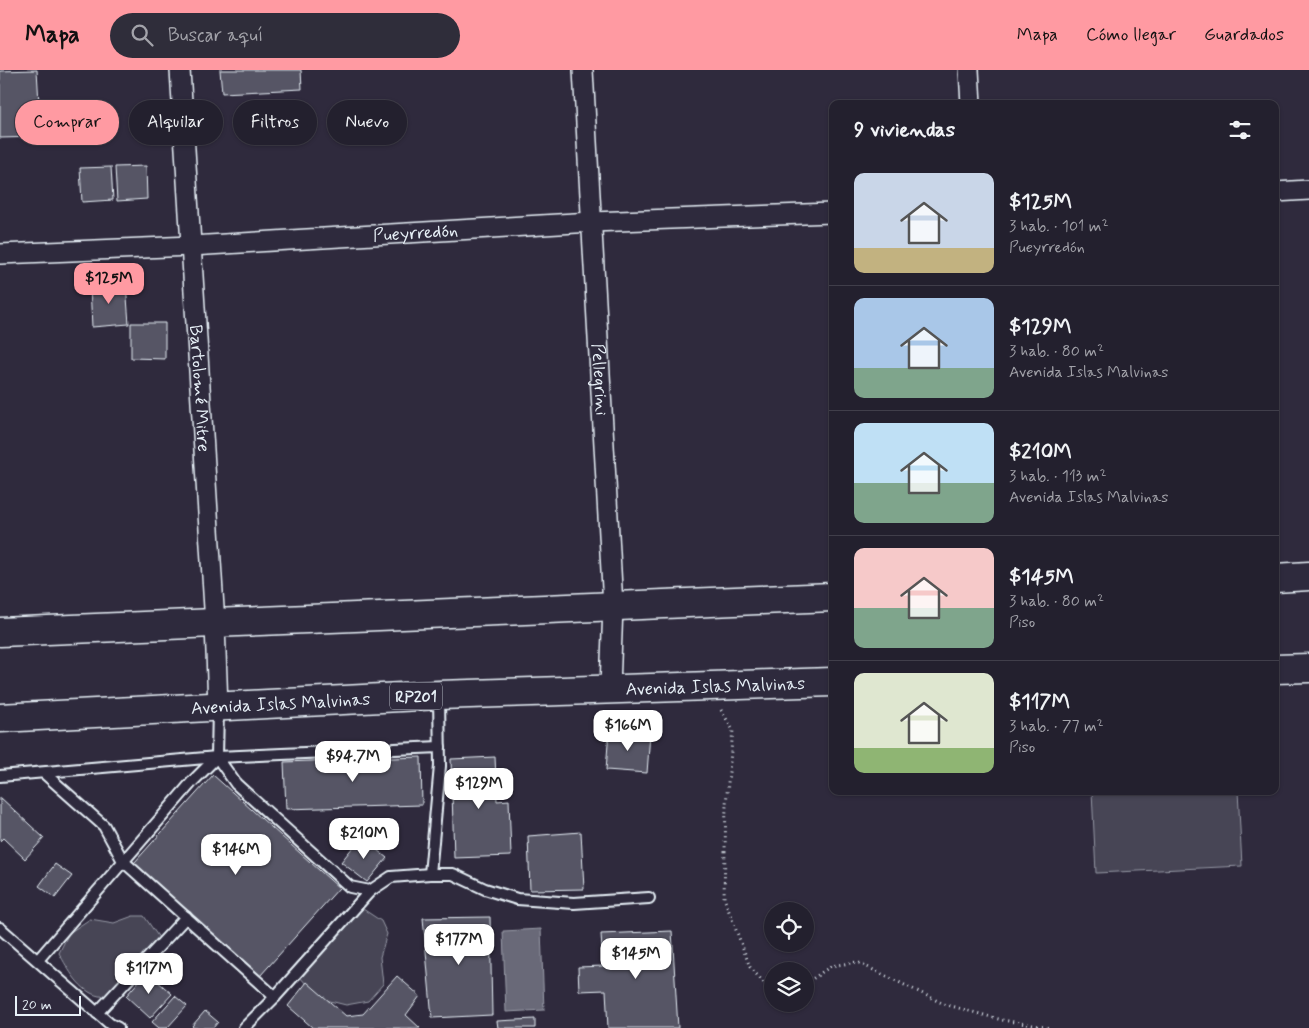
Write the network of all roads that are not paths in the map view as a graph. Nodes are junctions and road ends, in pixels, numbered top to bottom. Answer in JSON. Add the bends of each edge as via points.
{"nodes":[{"id":1,"x":180,"y":70,"type":"edge"},
{"id":2,"x":583,"y":70,"type":"edge"},
{"id":3,"x":969,"y":70,"type":"edge"},
{"id":4,"x":971,"y":100,"type":"edge"},
{"id":5,"x":1309,"y":190,"type":"edge"},
{"id":6,"x":1279,"y":192,"type":"edge"},
{"id":7,"x":829,"y":213,"type":"edge"},
{"id":8,"x":592,"y":222,"type":"junction"},
{"id":9,"x":191,"y":246,"type":"junction"},
{"id":10,"x":0,"y":254,"type":"edge"},
{"id":11,"x":1309,"y":576,"type":"edge"},
{"id":12,"x":1279,"y":578,"type":"edge"},
{"id":13,"x":829,"y":597,"type":"edge"},
{"id":14,"x":613,"y":606,"type":"junction"},
{"id":15,"x":215,"y":624,"type":"junction"},
{"id":16,"x":0,"y":632,"type":"edge"},
{"id":17,"x":1309,"y":668,"type":"edge"},
{"id":18,"x":1279,"y":669,"type":"edge"},
{"id":19,"x":829,"y":682,"type":"edge"},
{"id":20,"x":610,"y":688,"type":"junction"},
{"id":21,"x":439,"y":695,"type":"junction"},
{"id":22,"x":218,"y":707,"type":"junction"},
{"id":23,"x":0,"y":718,"type":"edge"},
{"id":24,"x":440,"y":747,"type":"junction"},
{"id":25,"x":218,"y":757,"type":"junction"},
{"id":26,"x":44,"y":773,"type":"junction"},
{"id":27,"x":0,"y":776,"type":"edge"},
{"id":28,"x":123,"y":861,"type":"junction"},
{"id":29,"x":430,"y":874,"type":"junction"},
{"id":30,"x":370,"y":891,"type":"junction"},
{"id":31,"x":649,"y":898,"type":"dead end"},
{"id":32,"x":186,"y":917,"type":"junction"},
{"id":33,"x":0,"y":928,"type":"edge"},
{"id":34,"x":38,"y":960,"type":"junction"},
{"id":35,"x":275,"y":997,"type":"junction"},
{"id":36,"x":97,"y":1013,"type":"junction"},
{"id":37,"x":118,"y":1028,"type":"edge"},
{"id":38,"x":244,"y":1028,"type":"edge"}],
"edges":[{"from":1,"to":9,"type":"street","name":"Bartolomé Mitre"},
{"from":2,"to":8,"type":"street","name":"Pellegrini"},
{"from":3,"to":4,"type":"street"},
{"from":5,"to":6,"type":"street"},
{"from":7,"to":8,"type":"street","name":"Pueyrredón"},
{"from":8,"to":9,"type":"street","name":"Pueyrredón"},
{"from":8,"to":14,"type":"street","name":"Pellegrini"},
{"from":9,"to":10,"type":"street","name":"Pueyrredón"},
{"from":9,"to":15,"type":"street","name":"Bartolomé Mitre"},
{"from":11,"to":12,"type":"main road"},
{"from":13,"to":14,"type":"main road"},
{"from":14,"to":15,"type":"main road"},
{"from":14,"to":20,"type":"street","name":"Pellegrini"},
{"from":15,"to":16,"type":"main road"},
{"from":15,"to":22,"type":"street","name":"Bartolomé Mitre"},
{"from":17,"to":18,"type":"main road"},
{"from":19,"to":20,"type":"main road","name":"Avenida Islas Malvinas","number":"RP201"},
{"from":20,"to":21,"type":"main road","name":"Avenida Islas Malvinas","number":"RP201"},
{"from":21,"to":22,"type":"main road","name":"Avenida Islas Malvinas","number":"RP201"},
{"from":21,"to":24,"type":"lane"},
{"from":22,"to":23,"type":"main road","name":"Avenida Islas Malvinas","number":"RP201"},
{"from":22,"to":25,"type":"lane"},
{"from":24,"to":25,"type":"lane"},
{"from":24,"to":29,"type":"lane"},
{"from":25,"to":26,"type":"lane"},
{"from":25,"to":28,"type":"lane"},
{"from":25,"to":30,"type":"lane","via":[[236,784],[350,887]]},
{"from":26,"to":27,"type":"lane"},
{"from":26,"to":28,"type":"lane","via":[[104,826]]},
{"from":28,"to":32,"type":"lane"},
{"from":28,"to":34,"type":"lane"},
{"from":29,"to":30,"type":"lane","via":[[391,877]]},
{"from":29,"to":31,"type":"lane","via":[[453,874],[484,889],[517,898],[574,903]]},
{"from":30,"to":35,"type":"lane"},
{"from":32,"to":35,"type":"lane"},
{"from":32,"to":36,"type":"lane"},
{"from":33,"to":34,"type":"lane"},
{"from":34,"to":36,"type":"lane"},
{"from":35,"to":38,"type":"lane"},
{"from":36,"to":37,"type":"lane"}]}
